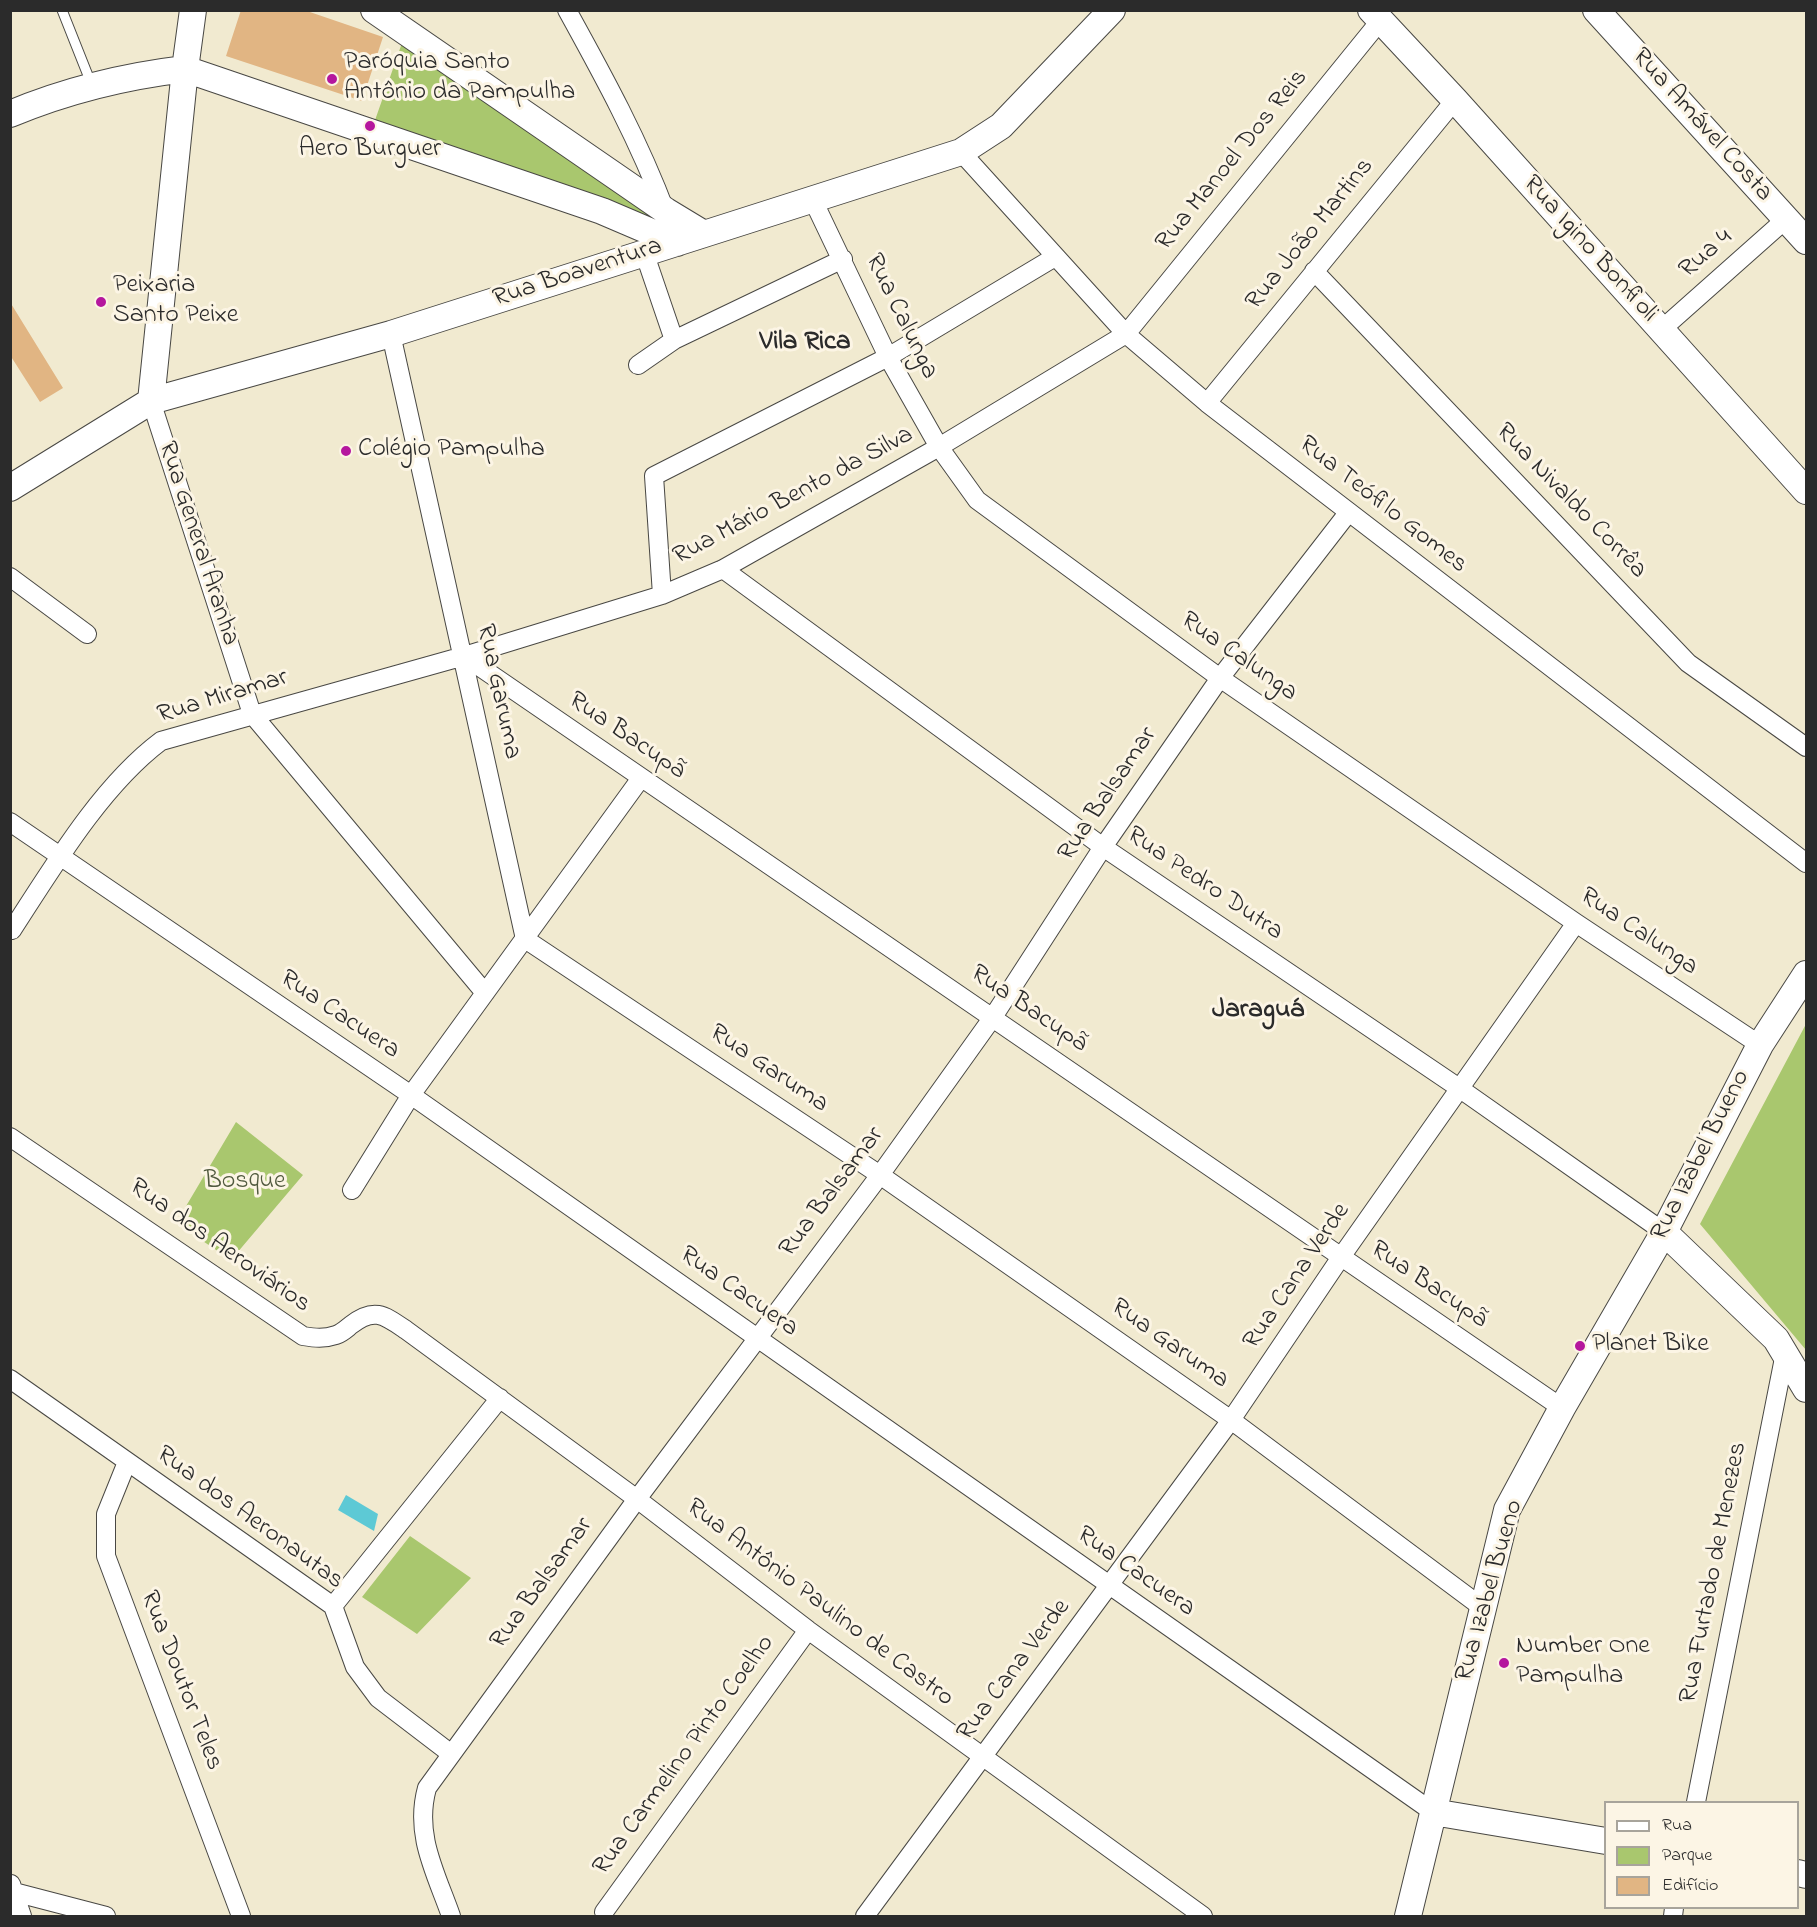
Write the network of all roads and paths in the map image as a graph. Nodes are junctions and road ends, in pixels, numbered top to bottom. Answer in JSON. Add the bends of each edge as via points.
{"nodes":[{"id":1,"x":62,"y":10,"type":"edge"},
{"id":2,"x":193,"y":10,"type":"edge"},
{"id":3,"x":374,"y":10,"type":"edge"},
{"id":4,"x":567,"y":10,"type":"edge"},
{"id":5,"x":1112,"y":10,"type":"edge"},
{"id":6,"x":1596,"y":10,"type":"edge"},
{"id":7,"x":1375,"y":16,"type":"edge"},
{"id":8,"x":184,"y":69,"type":"junction"},
{"id":9,"x":93,"y":87,"type":"junction"},
{"id":10,"x":1455,"y":100,"type":"junction"},
{"id":11,"x":10,"y":114,"type":"edge"},
{"id":12,"x":961,"y":152,"type":"junction"},
{"id":13,"x":812,"y":198,"type":"junction"},
{"id":14,"x":666,"y":211,"type":"junction"},
{"id":15,"x":1786,"y":219,"type":"junction"},
{"id":16,"x":704,"y":234,"type":"junction"},
{"id":17,"x":1806,"y":241,"type":"edge"},
{"id":18,"x":677,"y":243,"type":"junction"},
{"id":19,"x":644,"y":252,"type":"junction"},
{"id":20,"x":1055,"y":257,"type":"junction"},
{"id":21,"x":843,"y":259,"type":"junction"},
{"id":22,"x":1314,"y":271,"type":"junction"},
{"id":23,"x":1661,"y":330,"type":"junction"},
{"id":24,"x":391,"y":334,"type":"junction"},
{"id":25,"x":1126,"y":334,"type":"junction"},
{"id":26,"x":674,"y":340,"type":"junction"},
{"id":27,"x":888,"y":357,"type":"junction"},
{"id":28,"x":638,"y":365,"type":"dead end"},
{"id":29,"x":151,"y":401,"type":"junction"},
{"id":30,"x":1207,"y":403,"type":"junction"},
{"id":31,"x":939,"y":447,"type":"junction"},
{"id":32,"x":10,"y":488,"type":"edge"},
{"id":33,"x":1806,"y":491,"type":"edge"},
{"id":34,"x":1348,"y":513,"type":"junction"},
{"id":35,"x":723,"y":569,"type":"junction"},
{"id":36,"x":10,"y":577,"type":"edge"},
{"id":37,"x":662,"y":595,"type":"junction"},
{"id":38,"x":87,"y":634,"type":"dead end"},
{"id":39,"x":464,"y":656,"type":"junction"},
{"id":40,"x":1220,"y":678,"type":"junction"},
{"id":41,"x":252,"y":714,"type":"junction"},
{"id":42,"x":1806,"y":747,"type":"edge"},
{"id":43,"x":641,"y":778,"type":"junction"},
{"id":44,"x":10,"y":822,"type":"edge"},
{"id":45,"x":1103,"y":847,"type":"junction"},
{"id":46,"x":60,"y":856,"type":"junction"},
{"id":47,"x":1806,"y":863,"type":"edge"},
{"id":48,"x":1576,"y":923,"type":"junction"},
{"id":49,"x":12,"y":930,"type":"edge"},
{"id":50,"x":525,"y":939,"type":"junction"},
{"id":51,"x":1806,"y":976,"type":"edge"},
{"id":52,"x":485,"y":993,"type":"junction"},
{"id":53,"x":993,"y":1017,"type":"junction"},
{"id":54,"x":1760,"y":1045,"type":"junction"},
{"id":55,"x":1459,"y":1088,"type":"junction"},
{"id":56,"x":411,"y":1095,"type":"junction"},
{"id":57,"x":10,"y":1137,"type":"edge"},
{"id":58,"x":880,"y":1175,"type":"junction"},
{"id":59,"x":352,"y":1190,"type":"dead end"},
{"id":60,"x":1665,"y":1232,"type":"junction"},
{"id":61,"x":1341,"y":1257,"type":"junction"},
{"id":62,"x":406,"y":1330,"type":"joint"},
{"id":63,"x":758,"y":1337,"type":"junction"},
{"id":64,"x":1785,"y":1353,"type":"junction"},
{"id":65,"x":10,"y":1379,"type":"edge"},
{"id":66,"x":1806,"y":1389,"type":"edge"},
{"id":67,"x":500,"y":1398,"type":"junction"},
{"id":68,"x":1562,"y":1408,"type":"junction"},
{"id":69,"x":1232,"y":1420,"type":"junction"},
{"id":70,"x":128,"y":1462,"type":"junction"},
{"id":71,"x":637,"y":1499,"type":"junction"},
{"id":72,"x":1110,"y":1588,"type":"junction"},
{"id":73,"x":333,"y":1606,"type":"junction"},
{"id":74,"x":1484,"y":1608,"type":"junction"},
{"id":75,"x":808,"y":1630,"type":"junction"},
{"id":76,"x":450,"y":1753,"type":"junction"},
{"id":77,"x":982,"y":1758,"type":"junction"},
{"id":78,"x":1696,"y":1801,"type":"edge"},
{"id":79,"x":1432,"y":1812,"type":"junction"},
{"id":80,"x":1604,"y":1841,"type":"edge"},
{"id":81,"x":12,"y":1888,"type":"edge"},
{"id":82,"x":604,"y":1912,"type":"dead end"},
{"id":83,"x":22,"y":1917,"type":"edge"},
{"id":84,"x":106,"y":1917,"type":"edge"},
{"id":85,"x":241,"y":1917,"type":"edge"},
{"id":86,"x":451,"y":1917,"type":"edge"},
{"id":87,"x":865,"y":1917,"type":"edge"},
{"id":88,"x":1203,"y":1917,"type":"edge"},
{"id":89,"x":1408,"y":1917,"type":"edge"}],
"edges":[{"from":1,"to":9,"type":"lane"},
{"from":2,"to":8,"type":"street","name":"Rua General Aranha"},
{"from":3,"to":14,"type":"street"},
{"from":4,"to":14,"type":"street","via":[[636,138]]},
{"from":5,"to":12,"type":"street","name":"Rua Boaventura","via":[[1001,126]]},
{"from":6,"to":15,"type":"street","name":"Rua Amável Costa"},
{"from":7,"to":10,"type":"street","name":"Rua Igino Bonfioli"},
{"from":7,"to":25,"type":"street","name":"Rua Manoel Dos Reis"},
{"from":8,"to":9,"type":"street"},
{"from":8,"to":18,"type":"street","via":[[602,211]]},
{"from":8,"to":29,"type":"street","name":"Rua General Aranha"},
{"from":9,"to":11,"type":"street"},
{"from":10,"to":22,"type":"street","name":"Rua João Martins"},
{"from":10,"to":23,"type":"street","name":"Rua Igino Bonfioli"},
{"from":12,"to":13,"type":"street","name":"Rua Boaventura"},
{"from":12,"to":20,"type":"street","name":"Rua Teófilo Gomes"},
{"from":13,"to":16,"type":"street","name":"Rua Boaventura"},
{"from":13,"to":21,"type":"street","name":"Rua Calunga"},
{"from":14,"to":16,"type":"street"},
{"from":14,"to":18,"type":"street"},
{"from":15,"to":17,"type":"street","name":"Rua Amável Costa"},
{"from":15,"to":23,"type":"street","name":"Rua 4"},
{"from":16,"to":18,"type":"street","name":"Rua Boaventura"},
{"from":18,"to":19,"type":"street","name":"Rua Boaventura"},
{"from":19,"to":24,"type":"street","name":"Rua Boaventura"},
{"from":19,"to":26,"type":"street"},
{"from":20,"to":25,"type":"street","name":"Rua Teófilo Gomes"},
{"from":20,"to":27,"type":"street"},
{"from":21,"to":26,"type":"street"},
{"from":21,"to":27,"type":"street","name":"Rua Calunga"},
{"from":22,"to":30,"type":"street","name":"Rua João Martins"},
{"from":22,"to":42,"type":"street","name":"Rua Nivaldo Corrêa","via":[[1688,663]]},
{"from":23,"to":33,"type":"street","name":"Rua Igino Bonfioli"},
{"from":24,"to":29,"type":"street","name":"Rua Boaventura"},
{"from":24,"to":39,"type":"street","name":"Rua Garuma"},
{"from":25,"to":30,"type":"street","name":"Rua Teófilo Gomes"},
{"from":25,"to":31,"type":"street","name":"Rua Mário Bento da Silva"},
{"from":26,"to":28,"type":"street"},
{"from":27,"to":31,"type":"street","name":"Rua Calunga"},
{"from":27,"to":37,"type":"street","via":[[654,476]]},
{"from":29,"to":32,"type":"street","name":"Rua Boaventura"},
{"from":29,"to":41,"type":"street","name":"Rua General Aranha"},
{"from":30,"to":34,"type":"street","name":"Rua Teófilo Gomes"},
{"from":31,"to":35,"type":"street","name":"Rua Mário Bento da Silva"},
{"from":31,"to":40,"type":"street","name":"Rua Calunga","via":[[977,500]]},
{"from":34,"to":40,"type":"street","name":"Rua Balsamar"},
{"from":34,"to":47,"type":"street","name":"Rua Teófilo Gomes"},
{"from":35,"to":37,"type":"street","name":"Rua Mário Bento da Silva"},
{"from":35,"to":45,"type":"street","name":"Rua Pedro Dutra"},
{"from":36,"to":38,"type":"street"},
{"from":37,"to":39,"type":"street","name":"Rua Mário Bento da Silva"},
{"from":39,"to":41,"type":"street","name":"Rua Miramar"},
{"from":39,"to":43,"type":"street","name":"Rua Bacupã"},
{"from":39,"to":50,"type":"street","name":"Rua Garuma"},
{"from":40,"to":45,"type":"street","name":"Rua Balsamar"},
{"from":40,"to":48,"type":"street","name":"Rua Calunga"},
{"from":41,"to":46,"type":"street","name":"Rua Miramar","via":[[161,741],[134,762]]},
{"from":41,"to":52,"type":"street","name":"Rua General Aranha"},
{"from":43,"to":50,"type":"street"},
{"from":43,"to":53,"type":"street","name":"Rua Bacupã"},
{"from":44,"to":46,"type":"street","name":"Rua Cacuera"},
{"from":45,"to":53,"type":"street","name":"Rua Balsamar"},
{"from":45,"to":55,"type":"street","name":"Rua Pedro Dutra"},
{"from":46,"to":49,"type":"street","name":"Rua Miramar"},
{"from":46,"to":56,"type":"street","name":"Rua Cacuera"},
{"from":48,"to":54,"type":"street","name":"Rua Calunga"},
{"from":48,"to":55,"type":"street","name":"Rua Cana Verde"},
{"from":50,"to":52,"type":"street"},
{"from":50,"to":58,"type":"street","name":"Rua Garuma"},
{"from":51,"to":54,"type":"street","name":"Rua Izabel Bueno"},
{"from":52,"to":56,"type":"street"},
{"from":53,"to":58,"type":"street","name":"Rua Balsamar"},
{"from":53,"to":61,"type":"street","name":"Rua Bacupã"},
{"from":54,"to":60,"type":"street","name":"Rua Izabel Bueno"},
{"from":55,"to":60,"type":"street","name":"Rua Pedro Dutra"},
{"from":55,"to":61,"type":"street","name":"Rua Cana Verde"},
{"from":56,"to":59,"type":"street"},
{"from":56,"to":63,"type":"street","name":"Rua Cacuera"},
{"from":57,"to":62,"type":"street","name":"Rua dos Aeroviários","via":[[303,1336],[322,1339],[338,1335],[362,1316],[374,1313]]},
{"from":58,"to":63,"type":"street","name":"Rua Balsamar"},
{"from":58,"to":69,"type":"street","name":"Rua Garuma"},
{"from":60,"to":64,"type":"street","via":[[1776,1339]]},
{"from":60,"to":68,"type":"street","name":"Rua Izabel Bueno"},
{"from":61,"to":68,"type":"street","name":"Rua Bacupã"},
{"from":61,"to":69,"type":"street","name":"Rua Cana Verde"},
{"from":62,"to":67,"type":"street","name":"Rua Antônio Paulino de Castro"},
{"from":63,"to":71,"type":"street","name":"Rua Balsamar"},
{"from":63,"to":72,"type":"street","name":"Rua Cacuera"},
{"from":64,"to":66,"type":"street"},
{"from":64,"to":78,"type":"street","name":"Rua Furtado de Menezes"},
{"from":65,"to":70,"type":"street","name":"Rua dos Aeronautas"},
{"from":67,"to":71,"type":"street","name":"Rua Antônio Paulino de Castro"},
{"from":67,"to":73,"type":"street"},
{"from":68,"to":74,"type":"street","name":"Rua Izabel Bueno","via":[[1508,1510]]},
{"from":69,"to":72,"type":"street","name":"Rua Cana Verde"},
{"from":69,"to":74,"type":"street","name":"Rua Garuma"},
{"from":70,"to":73,"type":"street","name":"Rua dos Aeronautas"},
{"from":70,"to":85,"type":"street","name":"Rua Doutor Teles","via":[[106,1514],[106,1556]]},
{"from":71,"to":75,"type":"street","name":"Rua Antônio Paulino de Castro"},
{"from":71,"to":76,"type":"street","name":"Rua Balsamar"},
{"from":72,"to":77,"type":"street","name":"Rua Cana Verde"},
{"from":72,"to":79,"type":"street","name":"Rua Cacuera"},
{"from":73,"to":76,"type":"street","name":"Rua dos Aeronautas","via":[[355,1667],[378,1698]]},
{"from":74,"to":79,"type":"street","name":"Rua Izabel Bueno"},
{"from":75,"to":77,"type":"street","name":"Rua Antônio Paulino de Castro"},
{"from":75,"to":82,"type":"street","name":"Rua Carmelino Pinto Coelho"},
{"from":76,"to":86,"type":"street","name":"Rua Balsamar","via":[[427,1788],[421,1809],[422,1833]]},
{"from":77,"to":87,"type":"street","name":"Rua Cana Verde"},
{"from":77,"to":88,"type":"street","name":"Rua Antônio Paulino de Castro"},
{"from":79,"to":80,"type":"street"},
{"from":79,"to":89,"type":"street","name":"Rua Izabel Bueno"},
{"from":81,"to":83,"type":"street"},
{"from":81,"to":84,"type":"street"}]}
